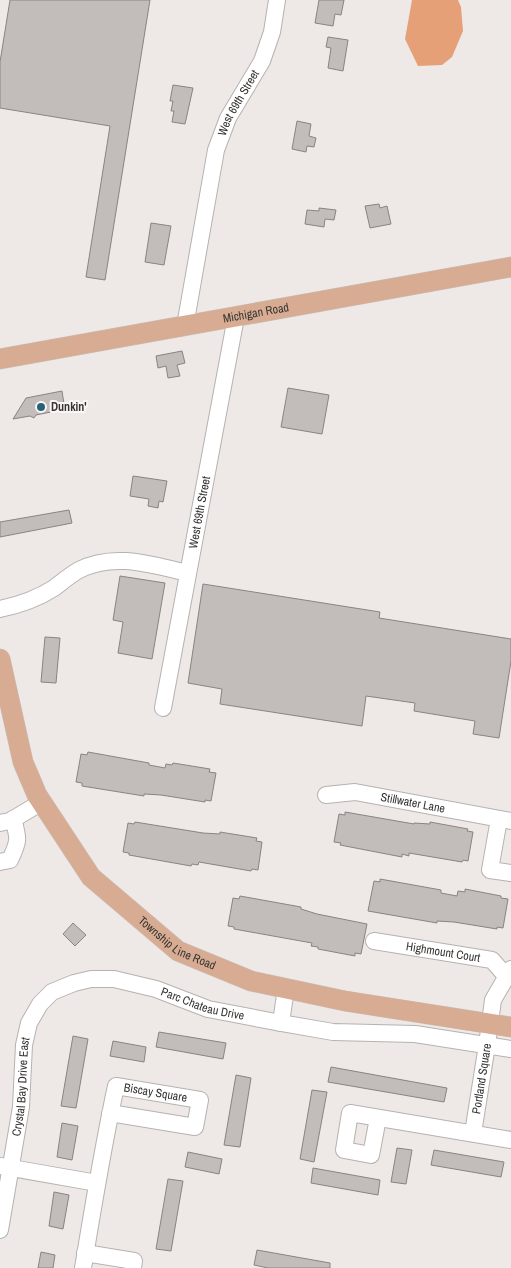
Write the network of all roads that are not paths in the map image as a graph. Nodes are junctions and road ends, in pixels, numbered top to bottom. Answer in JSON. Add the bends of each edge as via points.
{"nodes":[{"id":1,"x":277,"y":0,"type":"edge"},
{"id":2,"x":511,"y":267,"type":"edge"},
{"id":3,"x":236,"y":316,"type":"junction"},
{"id":4,"x":185,"y":326,"type":"junction"},
{"id":5,"x":0,"y":359,"type":"edge"},
{"id":6,"x":188,"y":573,"type":"junction"},
{"id":7,"x":0,"y":609,"type":"edge"},
{"id":8,"x":0,"y":659,"type":"edge"},
{"id":9,"x":163,"y":708,"type":"dead end"},
{"id":10,"x":326,"y":795,"type":"dead end"},
{"id":11,"x":42,"y":802,"type":"junction"},
{"id":12,"x":505,"y":820,"type":"edge"},
{"id":13,"x":7,"y":821,"type":"edge"},
{"id":14,"x":0,"y":862,"type":"edge"},
{"id":15,"x":511,"y":873,"type":"edge"},
{"id":16,"x":374,"y":941,"type":"dead end"},
{"id":17,"x":509,"y":973,"type":"edge"},
{"id":18,"x":91,"y":978,"type":"joint"},
{"id":19,"x":286,"y":988,"type":"junction"},
{"id":20,"x":281,"y":1023,"type":"junction"},
{"id":21,"x":489,"y":1023,"type":"junction"},
{"id":22,"x":511,"y":1027,"type":"edge"},
{"id":23,"x":488,"y":1045,"type":"junction"},
{"id":24,"x":511,"y":1049,"type":"edge"},
{"id":25,"x":110,"y":1114,"type":"junction"},
{"id":26,"x":378,"y":1118,"type":"dead end"},
{"id":27,"x":473,"y":1133,"type":"junction"},
{"id":28,"x":511,"y":1140,"type":"edge"},
{"id":29,"x":5,"y":1167,"type":"edge"},
{"id":30,"x":97,"y":1183,"type":"junction"},
{"id":31,"x":0,"y":1230,"type":"edge"},
{"id":32,"x":84,"y":1260,"type":"edge"},
{"id":33,"x":133,"y":1268,"type":"edge"}],
"edges":[{"from":1,"to":4,"type":"street","name":"West 69th Street","via":[[272,32],[262,61],[228,118],[216,150]]},
{"from":2,"to":3,"type":"main road","name":"Michigan Road"},
{"from":3,"to":4,"type":"main road","name":"Michigan Road"},
{"from":3,"to":6,"type":"street","name":"West 69th Street"},
{"from":4,"to":5,"type":"main road","name":"Michigan Road"},
{"from":6,"to":7,"type":"street","via":[[128,560],[101,562],[79,570],[37,598]]},
{"from":6,"to":9,"type":"street","name":"West 69th Street"},
{"from":8,"to":11,"type":"main road","name":"Township Line Road","via":[[24,762]]},
{"from":10,"to":12,"type":"street","name":"Stillwater Lane","via":[[355,792]]},
{"from":11,"to":13,"type":"street"},
{"from":11,"to":19,"type":"main road","name":"Township Line Road","via":[[91,877],[178,950],[251,980]]},
{"from":12,"to":15,"type":"street","name":"Stillwater Lane","via":[[490,870]]},
{"from":13,"to":14,"type":"street","via":[[18,836],[10,860]]},
{"from":16,"to":17,"type":"street","name":"Highmount Court","via":[[492,960]]},
{"from":17,"to":21,"type":"street","name":"Portland Square","via":[[493,1000]]},
{"from":18,"to":20,"type":"street","name":"Parc Chateau Drive","via":[[114,979],[156,989],[208,1009]]},
{"from":18,"to":29,"type":"street","name":"Crystal Bay Drive East","via":[[52,992],[29,1023],[24,1045],[21,1107]]},
{"from":19,"to":20,"type":"street"},
{"from":19,"to":21,"type":"main road","name":"Township Line Road","via":[[345,1001]]},
{"from":20,"to":23,"type":"street","name":"Parc Chateau Drive","via":[[333,1032],[415,1034]]},
{"from":21,"to":22,"type":"main road","name":"Township Line Road"},
{"from":21,"to":23,"type":"street","name":"Portland Square"},
{"from":23,"to":24,"type":"street","name":"Parc Chateau Drive"},
{"from":23,"to":27,"type":"street","name":"Portland Square"},
{"from":25,"to":25,"type":"street","name":"Biscay Square","via":[[116,1086],[200,1100],[195,1127]]},
{"from":25,"to":30,"type":"street","name":"Biscay Square"},
{"from":26,"to":27,"type":"street"},
{"from":27,"to":28,"type":"street"},
{"from":29,"to":30,"type":"street"},
{"from":29,"to":31,"type":"street","name":"Crystal Bay Drive East"},
{"from":30,"to":32,"type":"street","name":"Biscay Square"},
{"from":32,"to":33,"type":"street","name":"Biscay Square","via":[[134,1261]]}]}
